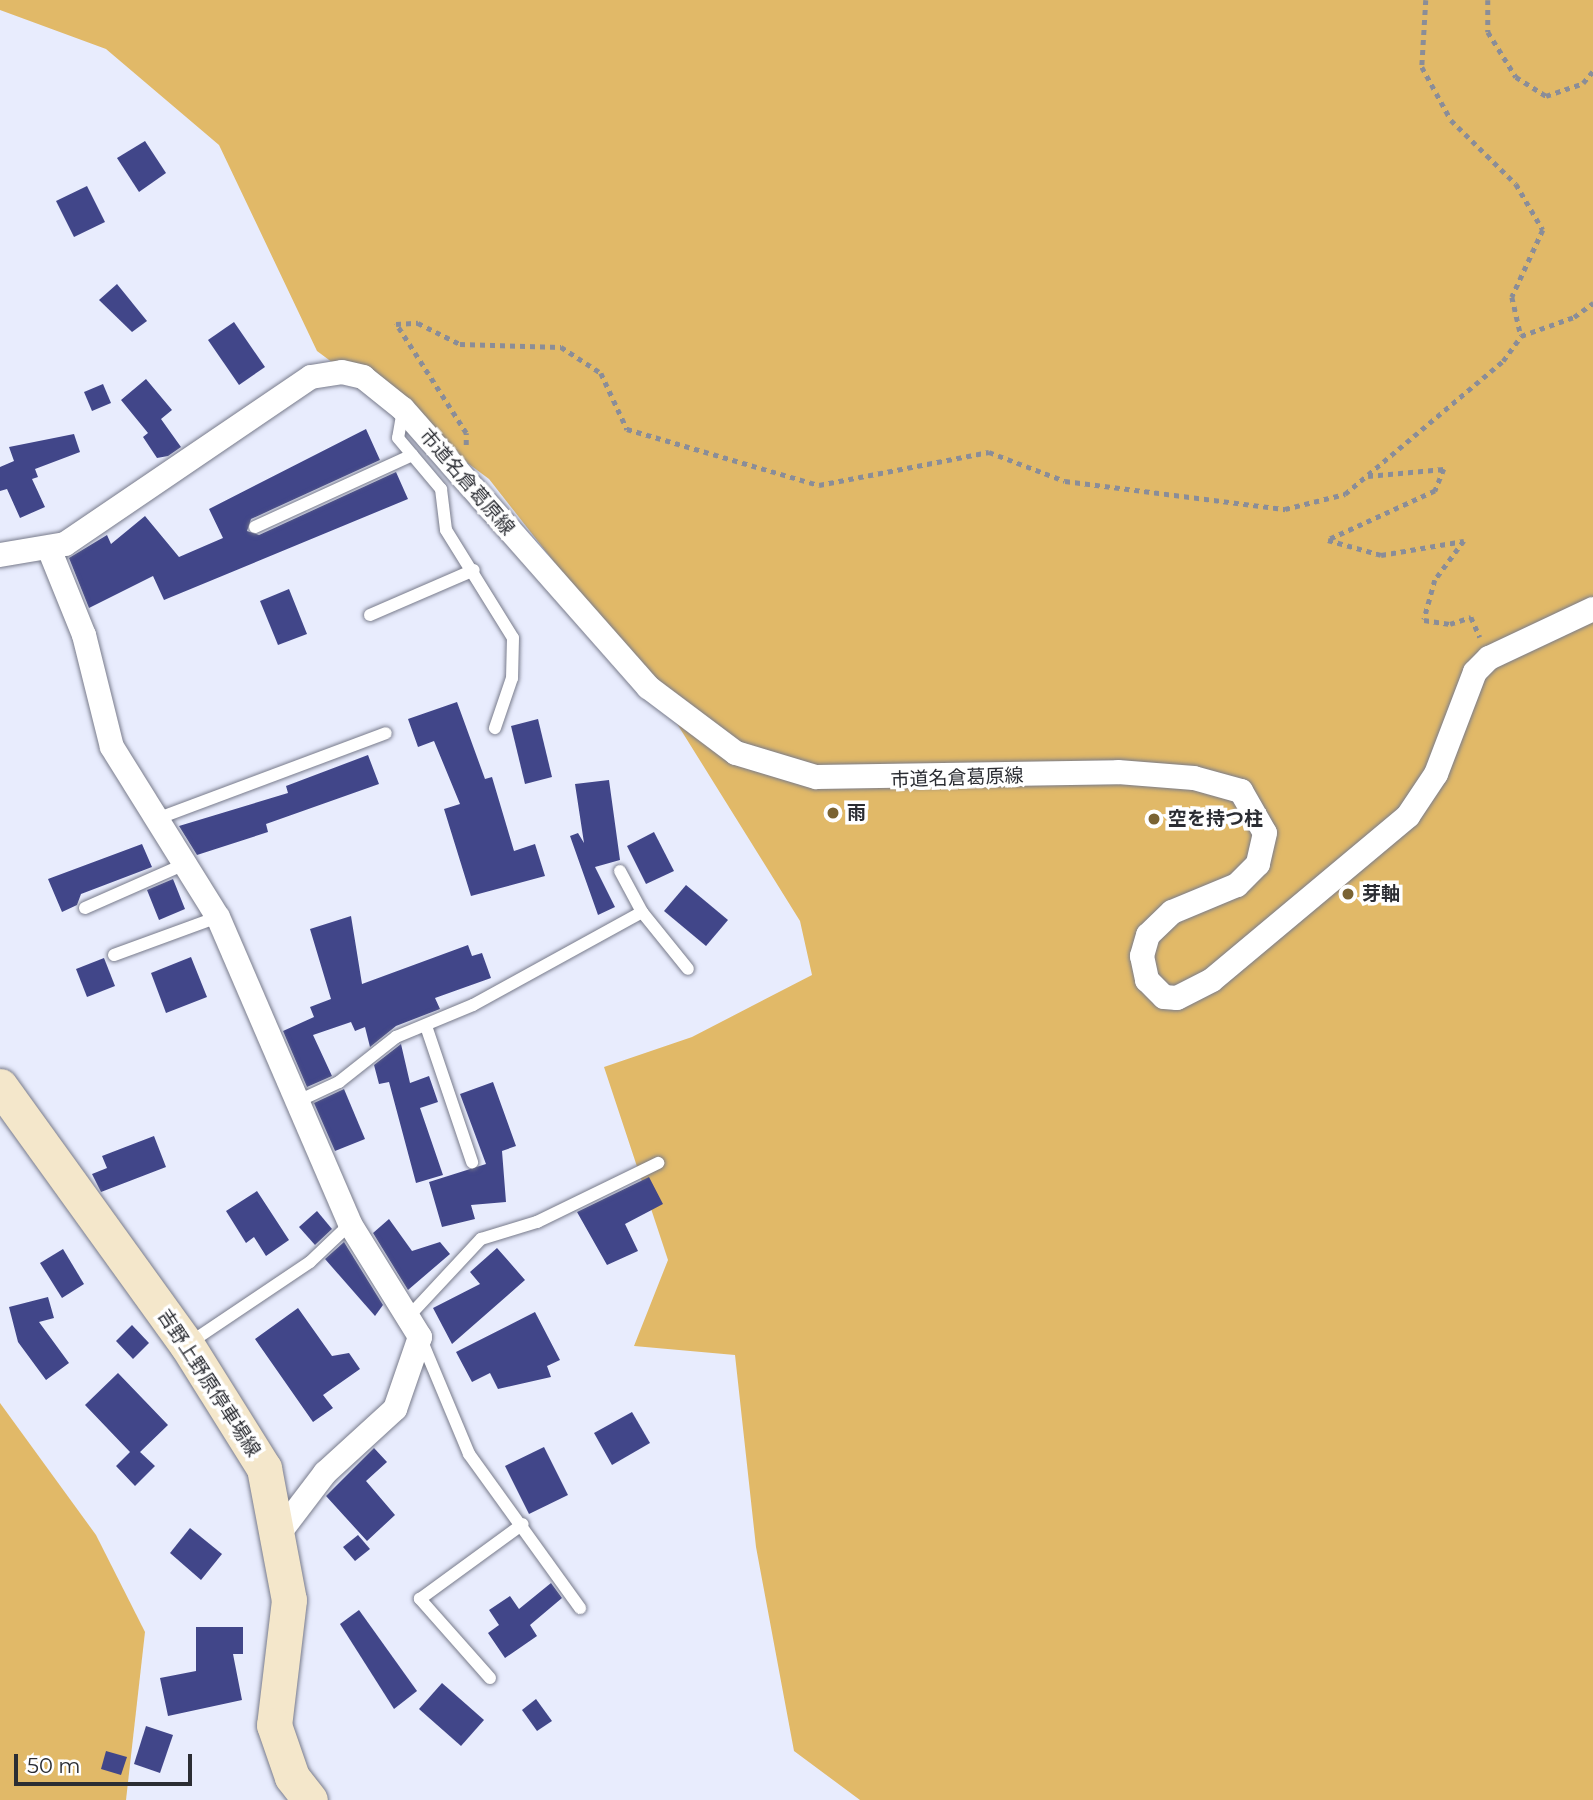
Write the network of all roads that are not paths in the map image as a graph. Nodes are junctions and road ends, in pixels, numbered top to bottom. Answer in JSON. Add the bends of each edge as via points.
{"nodes":[{"id":1,"x":404,"y":409,"type":"junction"},
{"id":2,"x":412,"y":455,"type":"junction"},
{"id":3,"x":255,"y":527,"type":"dead end"},
{"id":4,"x":50,"y":551,"type":"junction"},
{"id":5,"x":0,"y":555,"type":"edge"},
{"id":6,"x":474,"y":570,"type":"junction"},
{"id":7,"x":1593,"y":609,"type":"edge"},
{"id":8,"x":370,"y":615,"type":"dead end"},
{"id":9,"x":495,"y":728,"type":"dead end"},
{"id":10,"x":386,"y":733,"type":"dead end"},
{"id":11,"x":159,"y":818,"type":"junction"},
{"id":12,"x":187,"y":862,"type":"junction"},
{"id":13,"x":620,"y":871,"type":"dead end"},
{"id":14,"x":85,"y":908,"type":"dead end"},
{"id":15,"x":642,"y":912,"type":"junction"},
{"id":16,"x":218,"y":917,"type":"junction"},
{"id":17,"x":114,"y":955,"type":"dead end"},
{"id":18,"x":688,"y":969,"type":"dead end"},
{"id":19,"x":426,"y":1026,"type":"junction"},
{"id":20,"x":3,"y":1098,"type":"edge"},
{"id":21,"x":294,"y":1103,"type":"junction"},
{"id":22,"x":472,"y":1162,"type":"dead end"},
{"id":23,"x":658,"y":1163,"type":"dead end"},
{"id":24,"x":350,"y":1224,"type":"junction"},
{"id":25,"x":416,"y":1326,"type":"junction"},
{"id":26,"x":187,"y":1345,"type":"junction"},
{"id":27,"x":523,"y":1524,"type":"junction"},
{"id":28,"x":280,"y":1532,"type":"junction"},
{"id":29,"x":580,"y":1608,"type":"dead end"},
{"id":30,"x":490,"y":1678,"type":"dead end"},
{"id":31,"x":310,"y":1800,"type":"edge"}],
"edges":[{"from":1,"to":2,"type":"lane","via":[[398,438]]},
{"from":1,"to":4,"type":"street","name":"市道名倉葛原線","via":[[363,377],[311,377]]},
{"from":1,"to":7,"type":"street","name":"市道名倉葛原線","via":[[648,687],[712,739],[763,764],[872,781],[1118,772],[1194,778],[1241,791],[1265,834],[1258,864],[1237,885],[1172,912],[1149,935],[1142,965],[1164,997],[1191,995],[1408,816],[1436,774],[1475,672],[1489,658]]},
{"from":2,"to":3,"type":"lane"},
{"from":2,"to":6,"type":"lane","via":[[440,489],[446,530]]},
{"from":4,"to":5,"type":"street","name":"市道名倉葛原線"},
{"from":4,"to":11,"type":"street","via":[[85,635],[113,747]]},
{"from":6,"to":8,"type":"lane"},
{"from":6,"to":9,"type":"lane","via":[[513,638],[512,678]]},
{"from":10,"to":11,"type":"lane"},
{"from":11,"to":12,"type":"street"},
{"from":12,"to":14,"type":"lane"},
{"from":12,"to":16,"type":"street"},
{"from":13,"to":15,"type":"lane"},
{"from":15,"to":18,"type":"lane"},
{"from":15,"to":19,"type":"lane"},
{"from":16,"to":17,"type":"lane"},
{"from":16,"to":21,"type":"street"},
{"from":19,"to":21,"type":"lane","via":[[396,1038],[340,1082]]},
{"from":19,"to":22,"type":"lane"},
{"from":20,"to":26,"type":"main road","name":"吉野上野原停車場線"},
{"from":21,"to":24,"type":"street"},
{"from":23,"to":25,"type":"lane","via":[[537,1222],[481,1239]]},
{"from":24,"to":25,"type":"street"},
{"from":24,"to":26,"type":"lane","via":[[310,1262]]},
{"from":25,"to":27,"type":"lane","via":[[469,1454]]},
{"from":25,"to":28,"type":"street","via":[[395,1409],[325,1473]]},
{"from":26,"to":28,"type":"main road","name":"吉野上野原停車場線","via":[[247,1434]]},
{"from":27,"to":29,"type":"lane"},
{"from":27,"to":30,"type":"lane","via":[[420,1599]]},
{"from":28,"to":31,"type":"main road","name":"吉野上野原停車場線","via":[[289,1600],[274,1724],[292,1777]]}]}
